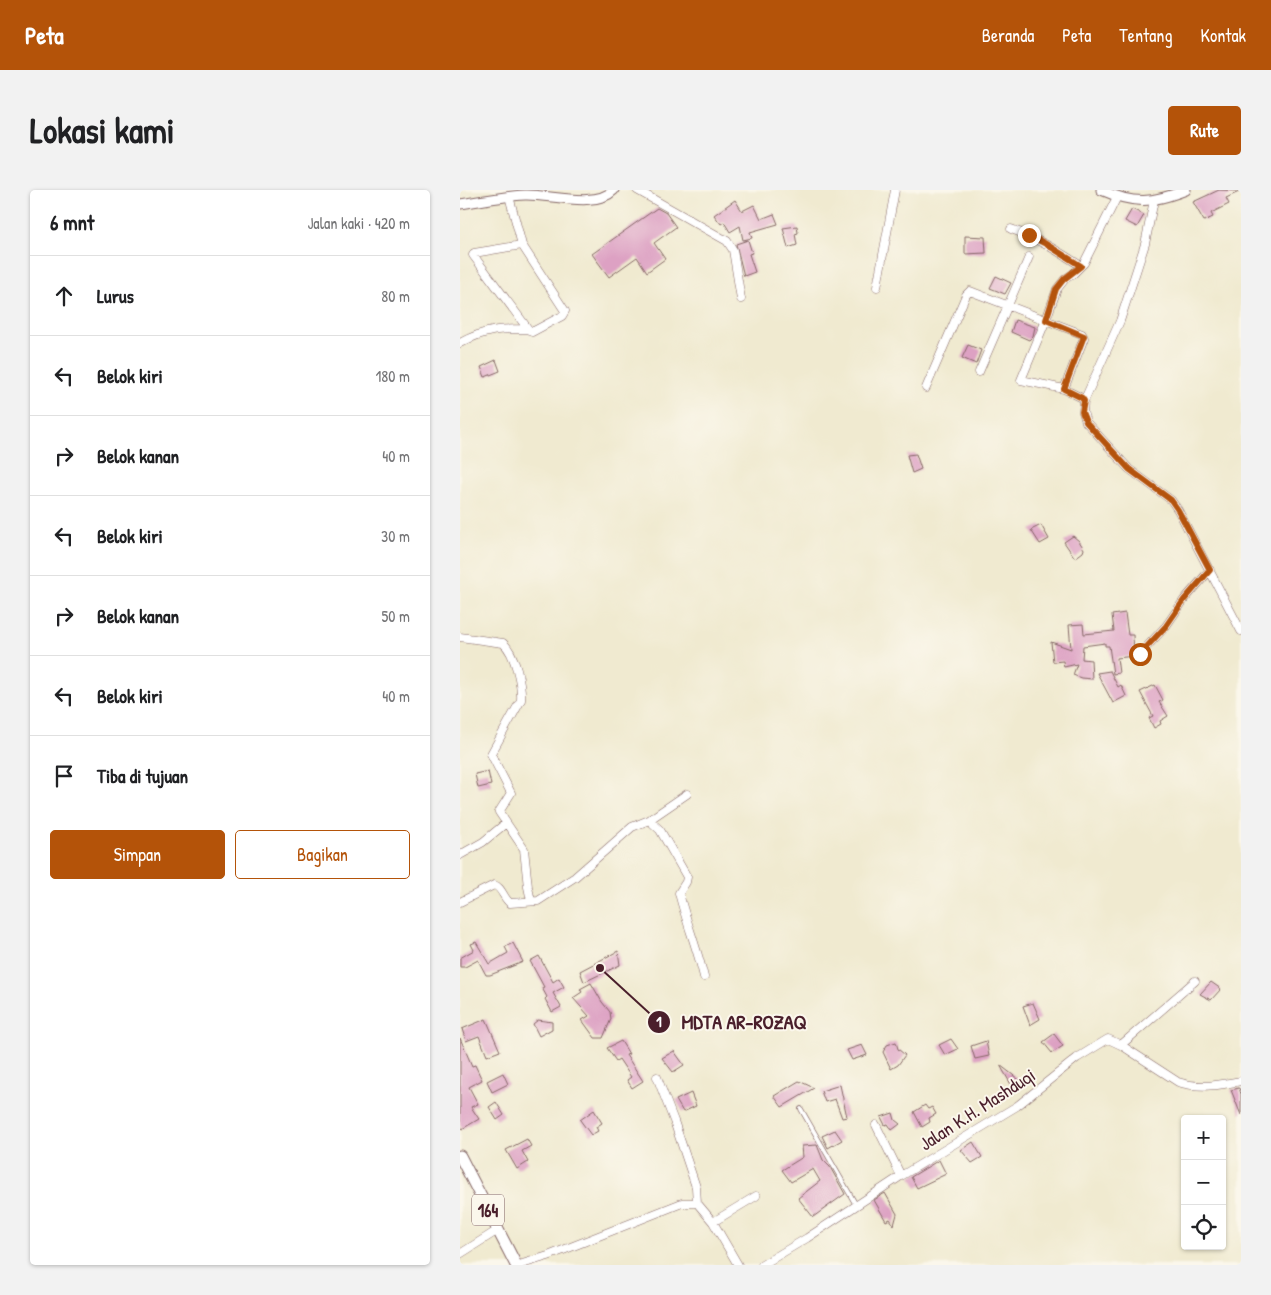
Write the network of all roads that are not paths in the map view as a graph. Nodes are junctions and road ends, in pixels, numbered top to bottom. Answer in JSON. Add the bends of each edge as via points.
{"nodes":[{"id":1,"x":614,"y":190,"type":"edge"},
{"id":2,"x":637,"y":190,"type":"edge"},
{"id":3,"x":1101,"y":190,"type":"edge"},
{"id":4,"x":1186,"y":190,"type":"edge"},
{"id":5,"x":894,"y":194,"type":"edge"},
{"id":6,"x":509,"y":196,"type":"junction"},
{"id":7,"x":1117,"y":197,"type":"junction"},
{"id":8,"x":1154,"y":200,"type":"junction"},
{"id":9,"x":460,"y":204,"type":"edge"},
{"id":10,"x":1011,"y":229,"type":"dead end"},
{"id":11,"x":522,"y":245,"type":"junction"},
{"id":12,"x":1029,"y":257,"type":"dead end"},
{"id":13,"x":1081,"y":267,"type":"junction"},
{"id":14,"x":877,"y":287,"type":"dead end"},
{"id":15,"x":741,"y":299,"type":"dead end"},
{"id":16,"x":1008,"y":305,"type":"junction"},
{"id":17,"x":1046,"y":320,"type":"junction"},
{"id":18,"x":528,"y":329,"type":"junction"},
{"id":19,"x":460,"y":343,"type":"edge"},
{"id":20,"x":979,"y":372,"type":"dead end"},
{"id":21,"x":926,"y":388,"type":"dead end"},
{"id":22,"x":1064,"y":389,"type":"junction"},
{"id":23,"x":1084,"y":401,"type":"junction"},
{"id":24,"x":1210,"y":570,"type":"junction"},
{"id":25,"x":1241,"y":631,"type":"edge"},
{"id":26,"x":460,"y":637,"type":"edge"},
{"id":27,"x":1140,"y":654,"type":"dead end"},
{"id":28,"x":687,"y":794,"type":"dead end"},
{"id":29,"x":649,"y":820,"type":"junction"},
{"id":30,"x":506,"y":824,"type":"junction"},
{"id":31,"x":460,"y":855,"type":"edge"},
{"id":32,"x":532,"y":901,"type":"junction"},
{"id":33,"x":460,"y":902,"type":"edge"},
{"id":34,"x":704,"y":977,"type":"dead end"},
{"id":35,"x":1195,"y":981,"type":"dead end"},
{"id":36,"x":1121,"y":1045,"type":"junction"},
{"id":37,"x":657,"y":1077,"type":"dead end"},
{"id":38,"x":1241,"y":1081,"type":"edge"},
{"id":39,"x":801,"y":1109,"type":"dead end"},
{"id":40,"x":876,"y":1125,"type":"dead end"},
{"id":41,"x":460,"y":1156,"type":"edge"},
{"id":42,"x":901,"y":1176,"type":"junction"},
{"id":43,"x":756,"y":1196,"type":"dead end"},
{"id":44,"x":696,"y":1203,"type":"junction"},
{"id":45,"x":856,"y":1205,"type":"junction"},
{"id":46,"x":713,"y":1222,"type":"junction"},
{"id":47,"x":498,"y":1230,"type":"junction"},
{"id":48,"x":460,"y":1254,"type":"edge"},
{"id":49,"x":518,"y":1265,"type":"edge"},
{"id":50,"x":738,"y":1265,"type":"edge"},
{"id":51,"x":762,"y":1265,"type":"edge"}],
"edges":[{"from":1,"to":6,"type":"street","via":[[609,196],[594,199]]},
{"from":2,"to":15,"type":"street","via":[[727,241],[733,250]]},
{"from":3,"to":7,"type":"street"},
{"from":4,"to":8,"type":"street"},
{"from":5,"to":14,"type":"street"},
{"from":6,"to":9,"type":"street"},
{"from":6,"to":11,"type":"street"},
{"from":7,"to":8,"type":"street","via":[[1142,202]]},
{"from":7,"to":13,"type":"street"},
{"from":8,"to":23,"type":"street","via":[[1145,244],[1127,298]]},
{"from":10,"to":13,"type":"street","via":[[1046,244]]},
{"from":11,"to":18,"type":"street","via":[[565,311],[536,331]]},
{"from":11,"to":18,"type":"street","via":[[473,255]]},
{"from":12,"to":16,"type":"street"},
{"from":13,"to":17,"type":"street","via":[[1056,289]]},
{"from":16,"to":17,"type":"street"},
{"from":16,"to":20,"type":"street"},
{"from":16,"to":21,"type":"street","via":[[968,292]]},
{"from":17,"to":22,"type":"street","via":[[1084,336]]},
{"from":17,"to":22,"type":"street","via":[[1021,380]]},
{"from":18,"to":19,"type":"street","via":[[498,329]]},
{"from":22,"to":23,"type":"street"},
{"from":23,"to":24,"type":"street","via":[[1082,412],[1086,422],[1129,469],[1171,500]]},
{"from":24,"to":25,"type":"street"},
{"from":24,"to":27,"type":"street"},
{"from":26,"to":30,"type":"street","via":[[506,646],[522,690],[518,707],[491,753],[511,793],[499,812]]},
{"from":28,"to":29,"type":"street"},
{"from":29,"to":32,"type":"street","via":[[632,827],[574,877],[538,901]]},
{"from":29,"to":34,"type":"street","via":[[660,830],[687,878],[679,893]]},
{"from":30,"to":31,"type":"street","via":[[484,842]]},
{"from":30,"to":32,"type":"street","via":[[524,848]]},
{"from":32,"to":33,"type":"street","via":[[510,903],[494,885]]},
{"from":35,"to":36,"type":"street"},
{"from":36,"to":38,"type":"street","via":[[1186,1085],[1209,1087]]},
{"from":36,"to":42,"type":"street","name":"Jalan K.H. Mashduqi","via":[[1108,1039],[1096,1045],[1017,1106]]},
{"from":37,"to":44,"type":"street","via":[[696,1187]]},
{"from":39,"to":45,"type":"lane"},
{"from":40,"to":42,"type":"street"},
{"from":41,"to":47,"type":"main road","number":"164"},
{"from":42,"to":45,"type":"street","name":"Jalan K.H. Mashduqi"},
{"from":43,"to":46,"type":"street"},
{"from":44,"to":46,"type":"street"},
{"from":44,"to":49,"type":"street","via":[[682,1203]]},
{"from":45,"to":51,"type":"street","name":"Jalan K.H. Mashduqi"},
{"from":46,"to":50,"type":"street"},
{"from":47,"to":48,"type":"street"},
{"from":47,"to":49,"type":"main road","number":"164"}]}
